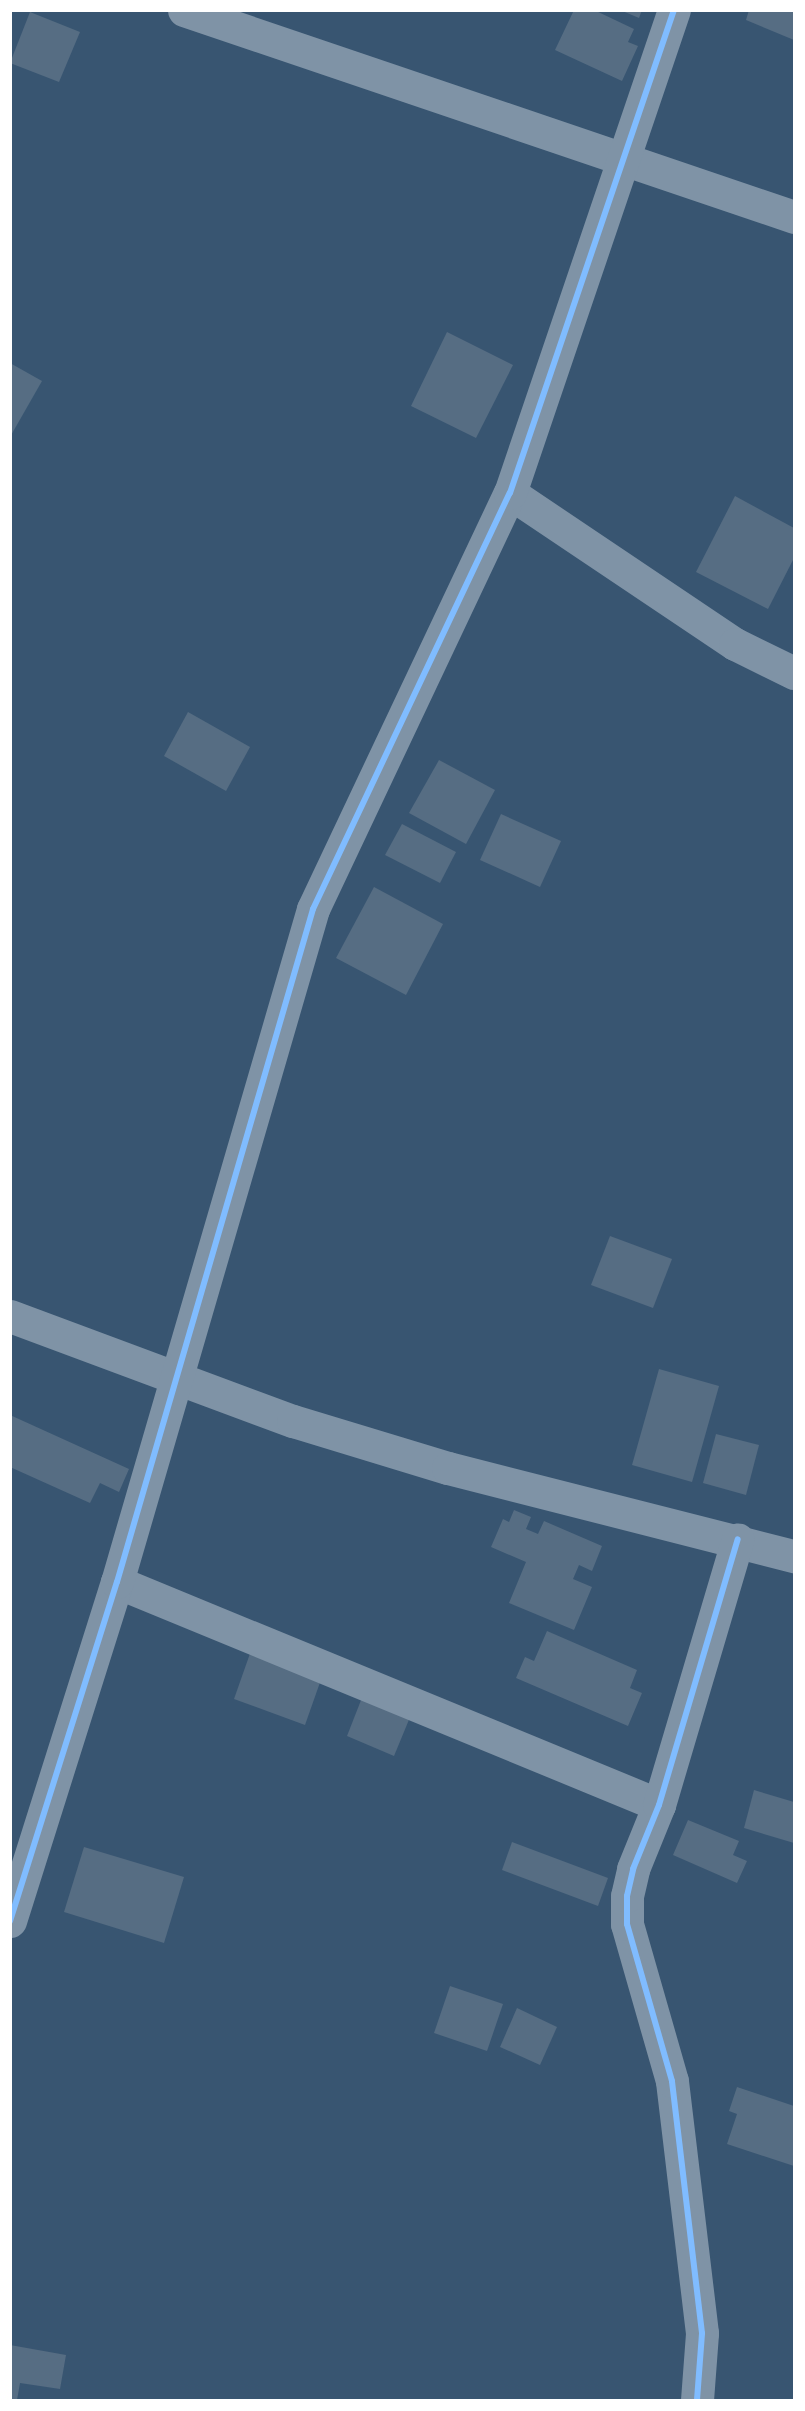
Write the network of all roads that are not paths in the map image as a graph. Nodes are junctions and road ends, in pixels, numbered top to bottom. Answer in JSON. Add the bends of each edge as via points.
{"nodes":[{"id":1,"x":184,"y":10,"type":"edge"},
{"id":2,"x":674,"y":10,"type":"edge"},
{"id":3,"x":626,"y":158,"type":"junction"},
{"id":4,"x":795,"y":217,"type":"edge"},
{"id":5,"x":510,"y":493,"type":"junction"},
{"id":6,"x":795,"y":673,"type":"edge"},
{"id":7,"x":10,"y":1316,"type":"edge"},
{"id":8,"x":175,"y":1377,"type":"junction"},
{"id":9,"x":738,"y":1539,"type":"junction"},
{"id":10,"x":795,"y":1556,"type":"edge"},
{"id":11,"x":117,"y":1582,"type":"junction"},
{"id":12,"x":659,"y":1805,"type":"junction"},
{"id":13,"x":10,"y":1921,"type":"edge"},
{"id":14,"x":697,"y":2400,"type":"edge"}],
"edges":[{"from":1,"to":3,"type":"street"},
{"from":2,"to":3,"type":"street"},
{"from":3,"to":4,"type":"street"},
{"from":3,"to":5,"type":"street"},
{"from":5,"to":6,"type":"street","via":[[735,644]]},
{"from":5,"to":8,"type":"street","via":[[313,909]]},
{"from":7,"to":8,"type":"street"},
{"from":8,"to":9,"type":"street","via":[[293,1421],[448,1468]]},
{"from":8,"to":11,"type":"street"},
{"from":9,"to":10,"type":"street"},
{"from":9,"to":12,"type":"street"},
{"from":11,"to":12,"type":"street"},
{"from":11,"to":13,"type":"street"},
{"from":12,"to":14,"type":"street","via":[[633,1869],[627,1924],[672,2080],[702,2333]]}]}
